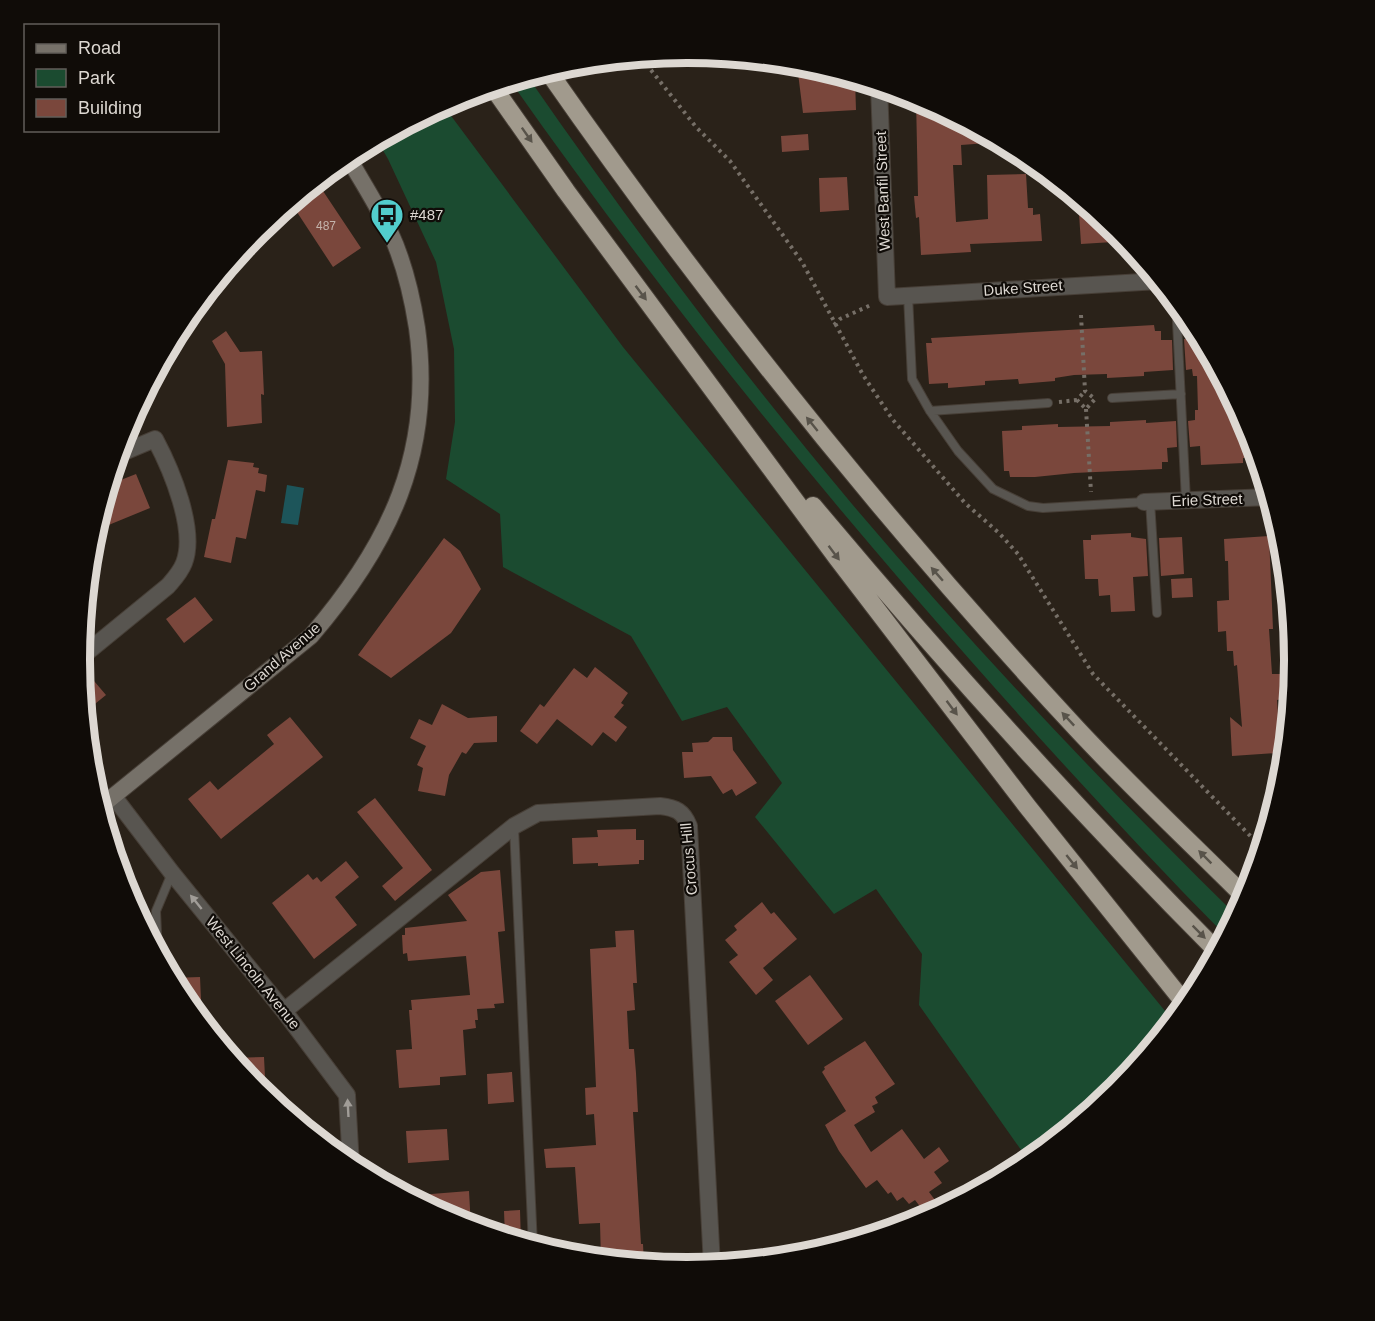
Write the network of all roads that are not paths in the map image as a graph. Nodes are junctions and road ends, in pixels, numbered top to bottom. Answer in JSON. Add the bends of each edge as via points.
{"nodes":[{"id":1,"x":554,"y":78,"type":"edge"},
{"id":2,"x":498,"y":94,"type":"edge"},
{"id":3,"x":879,"y":95,"type":"edge"},
{"id":4,"x":353,"y":166,"type":"edge"},
{"id":5,"x":1148,"y":280,"type":"edge"},
{"id":6,"x":908,"y":295,"type":"junction"},
{"id":7,"x":887,"y":297,"type":"joint"},
{"id":8,"x":1177,"y":318,"type":"edge"},
{"id":9,"x":674,"y":338,"type":"junction"},
{"id":10,"x":1180,"y":394,"type":"junction"},
{"id":11,"x":1112,"y":398,"type":"dead end"},
{"id":12,"x":1048,"y":403,"type":"dead end"},
{"id":13,"x":930,"y":411,"type":"junction"},
{"id":14,"x":128,"y":450,"type":"edge"},
{"id":15,"x":1262,"y":497,"type":"edge"},
{"id":16,"x":1186,"y":501,"type":"junction"},
{"id":17,"x":1147,"y":502,"type":"junction"},
{"id":18,"x":1156,"y":613,"type":"dead end"},
{"id":19,"x":90,"y":650,"type":"edge"},
{"id":20,"x":114,"y":796,"type":"junction"},
{"id":21,"x":107,"y":802,"type":"edge"},
{"id":22,"x":514,"y":826,"type":"junction"},
{"id":23,"x":172,"y":873,"type":"junction"},
{"id":24,"x":1239,"y":891,"type":"edge"},
{"id":25,"x":157,"y":935,"type":"edge"},
{"id":26,"x":1212,"y":946,"type":"edge"},
{"id":27,"x":1180,"y":998,"type":"edge"},
{"id":28,"x":284,"y":1011,"type":"junction"},
{"id":29,"x":350,"y":1153,"type":"edge"},
{"id":30,"x":533,"y":1238,"type":"edge"},
{"id":31,"x":712,"y":1257,"type":"edge"}],
"edges":[{"from":24,"to":1,"type":"highway","one_way":true,"via":[[1080,732],[925,560],[718,306]]},
{"from":2,"to":9,"type":"highway","one_way":true},
{"from":3,"to":7,"type":"street","name":"West Banfil Street"},
{"from":4,"to":20,"type":"main road","name":"Grand Avenue","via":[[390,232],[413,304],[419,348],[418,430],[398,499],[357,578],[311,636]]},
{"from":5,"to":6,"type":"street","name":"Duke Street"},
{"from":6,"to":7,"type":"street","name":"Duke Street"},
{"from":6,"to":13,"type":"lane","via":[[912,379]]},
{"from":8,"to":10,"type":"lane"},
{"from":9,"to":26,"type":"highway","one_way":true,"via":[[967,686]]},
{"from":9,"to":27,"type":"highway","one_way":true,"via":[[1019,796]]},
{"from":10,"to":11,"type":"lane"},
{"from":10,"to":16,"type":"lane"},
{"from":12,"to":13,"type":"lane"},
{"from":13,"to":17,"type":"lane","via":[[958,451],[993,489],[1028,506]]},
{"from":14,"to":19,"type":"street","via":[[155,439],[183,511],[187,547],[178,575],[168,586]]},
{"from":15,"to":16,"type":"street","name":"Erie Street"},
{"from":16,"to":17,"type":"street","name":"Erie Street"},
{"from":17,"to":18,"type":"lane"},
{"from":20,"to":21,"type":"main road","name":"Grand Avenue"},
{"from":20,"to":23,"type":"street","name":"West Lincoln Avenue"},
{"from":22,"to":28,"type":"street","name":"Crocus Hill"},
{"from":22,"to":30,"type":"lane"},
{"from":22,"to":31,"type":"street","name":"Crocus Hill","via":[[538,813],[638,807],[671,807],[686,817]]},
{"from":23,"to":25,"type":"lane","via":[[156,911]]},
{"from":28,"to":23,"type":"street","name":"West Lincoln Avenue","one_way":true},
{"from":29,"to":28,"type":"street","name":"West Lincoln Avenue","one_way":true,"via":[[347,1095]]}]}
